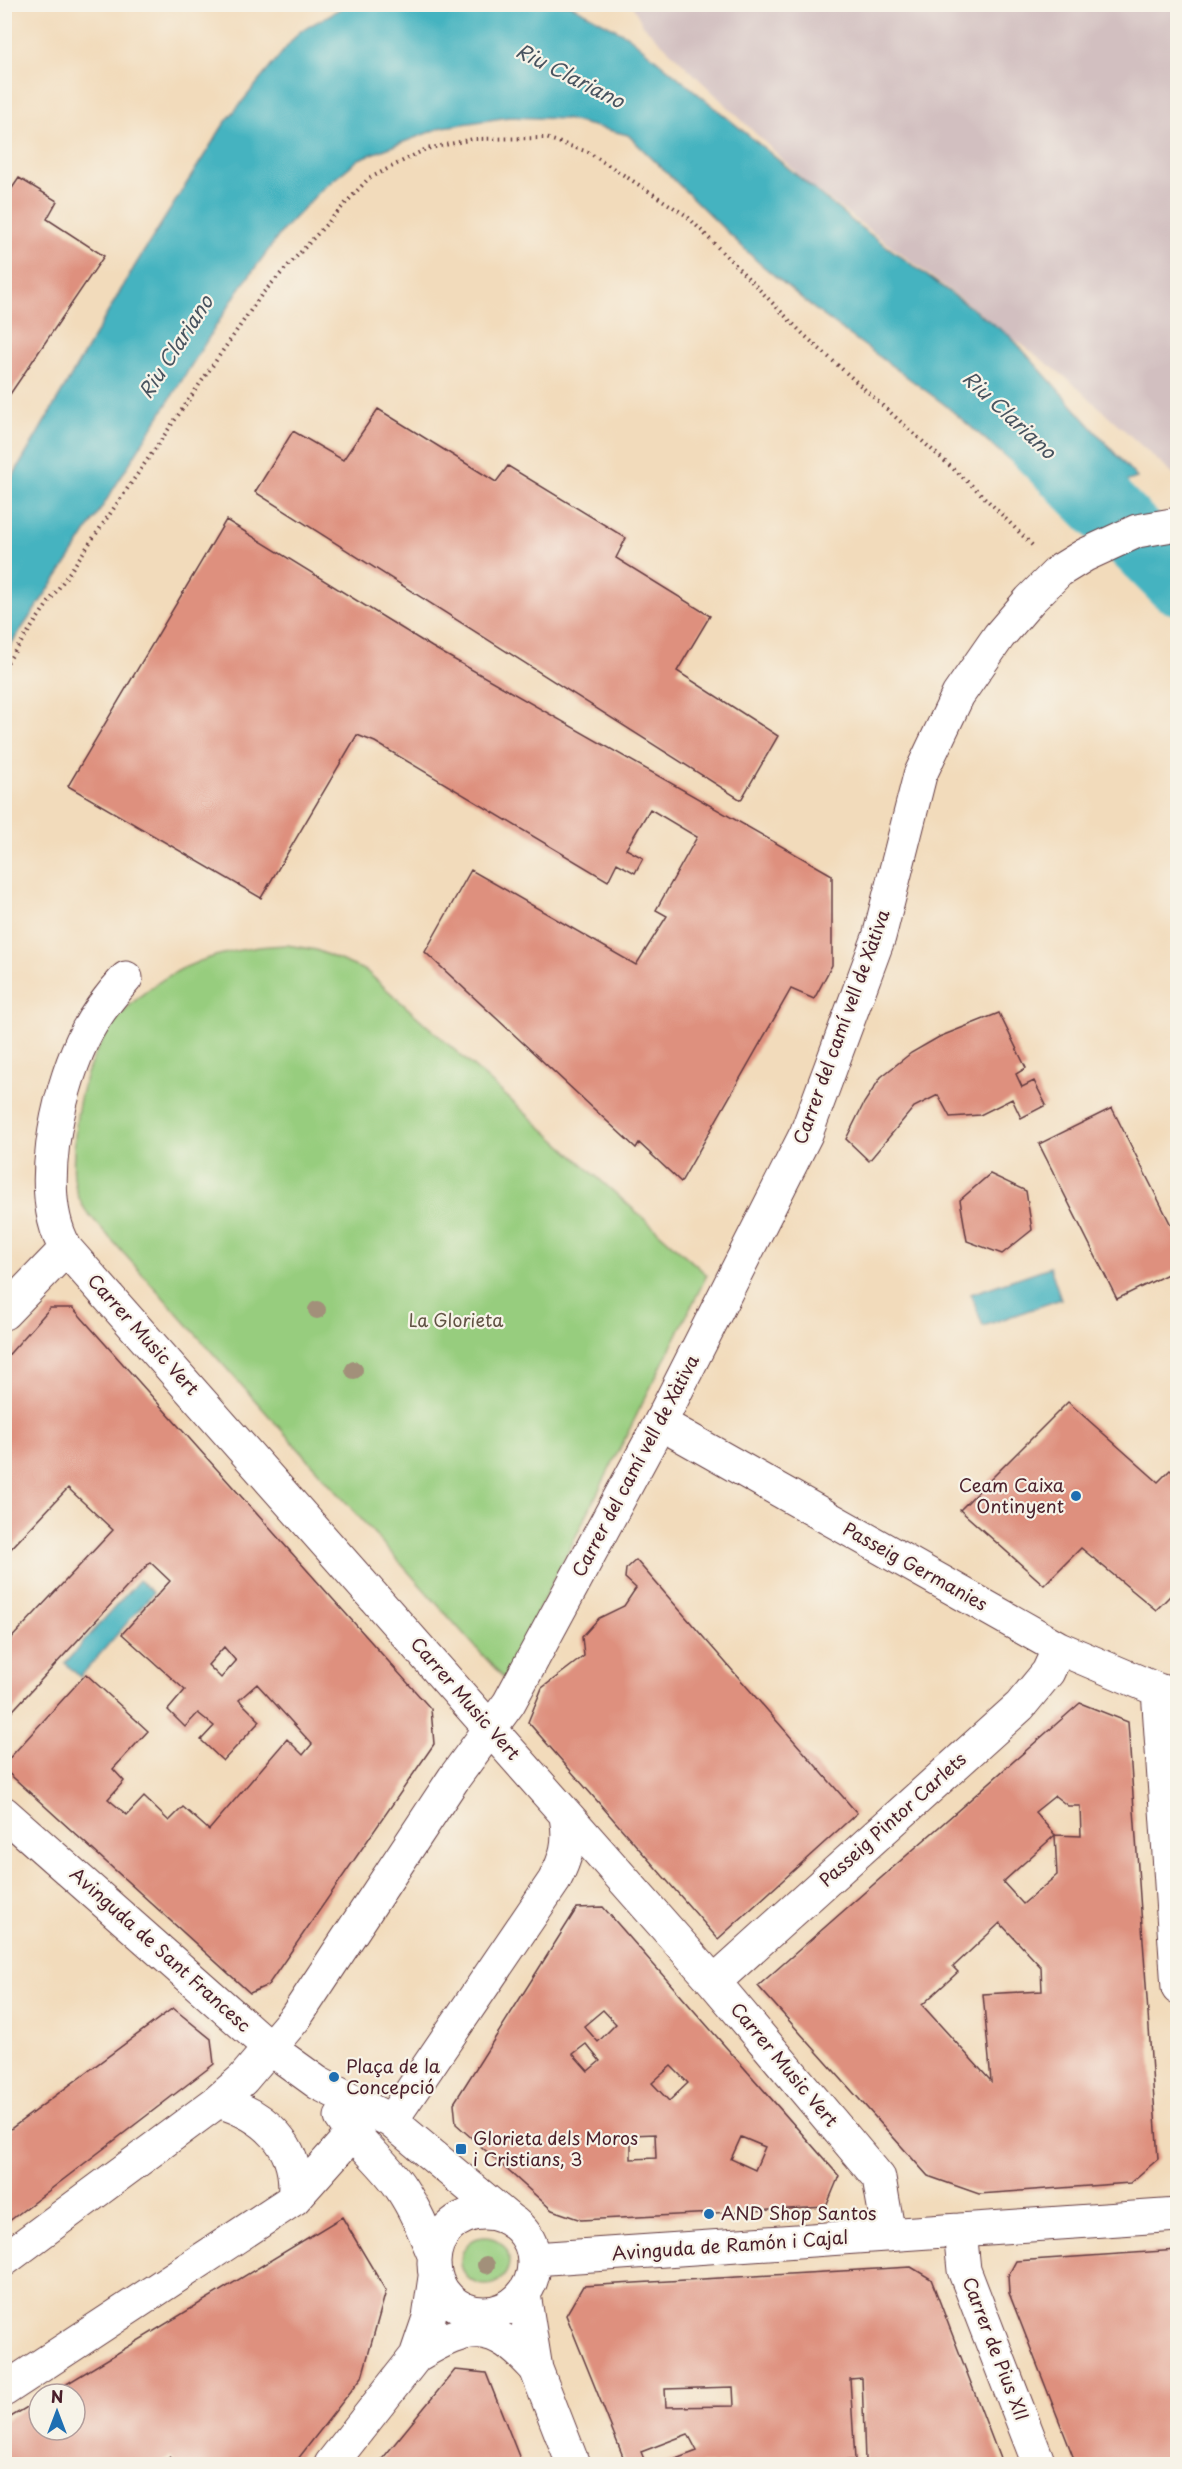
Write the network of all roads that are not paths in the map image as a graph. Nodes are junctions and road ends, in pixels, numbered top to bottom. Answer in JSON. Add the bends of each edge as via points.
{"nodes":[{"id":1,"x":1178,"y":524,"type":"edge"},
{"id":2,"x":126,"y":978,"type":"dead end"},
{"id":3,"x":66,"y":1249,"type":"junction"},
{"id":4,"x":4,"y":1313,"type":"edge"},
{"id":5,"x":660,"y":1423,"type":"junction"},
{"id":6,"x":1059,"y":1648,"type":"junction"},
{"id":7,"x":1168,"y":1693,"type":"edge"},
{"id":8,"x":492,"y":1729,"type":"junction"},
{"id":9,"x":4,"y":1813,"type":"edge"},
{"id":10,"x":566,"y":1817,"type":"junction"},
{"id":11,"x":714,"y":1982,"type":"junction"},
{"id":12,"x":1178,"y":1988,"type":"edge"},
{"id":13,"x":271,"y":2049,"type":"junction"},
{"id":14,"x":318,"y":2083,"type":"junction"},
{"id":15,"x":218,"y":2101,"type":"junction"},
{"id":16,"x":391,"y":2121,"type":"junction"},
{"id":17,"x":352,"y":2134,"type":"junction"},
{"id":18,"x":294,"y":2199,"type":"junction"},
{"id":19,"x":1178,"y":2215,"type":"edge"},
{"id":20,"x":512,"y":2222,"type":"junction"},
{"id":21,"x":960,"y":2230,"type":"junction"},
{"id":22,"x":889,"y":2235,"type":"junction"},
{"id":23,"x":534,"y":2259,"type":"junction"},
{"id":24,"x":4,"y":2260,"type":"edge"},
{"id":25,"x":435,"y":2266,"type":"junction"},
{"id":26,"x":524,"y":2294,"type":"junction"},
{"id":27,"x":416,"y":2356,"type":"junction"},
{"id":28,"x":536,"y":2369,"type":"junction"},
{"id":29,"x":4,"y":2390,"type":"edge"},
{"id":30,"x":331,"y":2464,"type":"edge"},
{"id":31,"x":573,"y":2464,"type":"edge"},
{"id":32,"x":1040,"y":2464,"type":"edge"}],
"edges":[{"from":1,"to":5,"type":"street","name":"Carrer del camí vell de Xàtiva","via":[[1137,531],[1072,563],[999,636],[958,695],[920,776],[879,937],[806,1134]]},
{"from":2,"to":3,"type":"street","name":"Carrer Music Vert","via":[[95,1017],[82,1042],[60,1114],[52,1162],[51,1204]]},
{"from":3,"to":4,"type":"street"},
{"from":3,"to":8,"type":"street","name":"Carrer Music Vert"},
{"from":5,"to":6,"type":"street","name":"Passeig Germanies"},
{"from":5,"to":8,"type":"street","name":"Carrer del camí vell de Xàtiva"},
{"from":6,"to":7,"type":"street","name":"Passeig Germanies"},
{"from":6,"to":11,"type":"street","name":"Passeig Pintor Carlets","via":[[1048,1672],[1020,1706]]},
{"from":7,"to":12,"type":"street"},
{"from":8,"to":10,"type":"street","name":"Carrer Music Vert"},
{"from":8,"to":13,"type":"street","via":[[454,1778],[314,1992]]},
{"from":9,"to":13,"type":"street","name":"Avinguda de Sant Francesc"},
{"from":10,"to":11,"type":"street","name":"Carrer Music Vert"},
{"from":10,"to":16,"type":"street","via":[[570,1836],[554,1881]]},
{"from":11,"to":22,"type":"street","name":"Carrer Music Vert","via":[[879,2178]]},
{"from":13,"to":14,"type":"street","name":"Avinguda de Sant Francesc"},
{"from":13,"to":15,"type":"street"},
{"from":14,"to":16,"type":"street","name":"Avinguda de Sant Francesc"},
{"from":14,"to":17,"type":"street","name":"Avinguda de Sant Francesc"},
{"from":15,"to":18,"type":"street","via":[[243,2108],[277,2135],[293,2168]]},
{"from":15,"to":24,"type":"street"},
{"from":16,"to":20,"type":"street","name":"Avinguda de Sant Francesc"},
{"from":17,"to":18,"type":"street"},
{"from":17,"to":25,"type":"street","name":"Avinguda de Sant Francesc","via":[[400,2186],[418,2216]]},
{"from":18,"to":29,"type":"street"},
{"from":19,"to":21,"type":"street","name":"Avinguda de Ramón i Cajal"},
{"from":20,"to":23,"type":"street","via":[[531,2245]]},
{"from":20,"to":25,"type":"street","via":[[481,2213],[464,2217],[450,2225],[440,2238]]},
{"from":21,"to":22,"type":"street","name":"Avinguda de Ramón i Cajal"},
{"from":21,"to":32,"type":"street","name":"Carrer de Pius XII","via":[[964,2270]]},
{"from":22,"to":23,"type":"street","name":"Avinguda de Ramón i Cajal"},
{"from":23,"to":26,"type":"street","via":[[534,2271]]},
{"from":25,"to":26,"type":"street","via":[[443,2292],[467,2310],[483,2313],[505,2308]]},
{"from":25,"to":27,"type":"street","via":[[429,2318]]},
{"from":26,"to":28,"type":"street"},
{"from":27,"to":28,"type":"street","via":[[462,2332],[484,2332],[503,2338]]},
{"from":27,"to":30,"type":"street"},
{"from":28,"to":31,"type":"street"}]}
